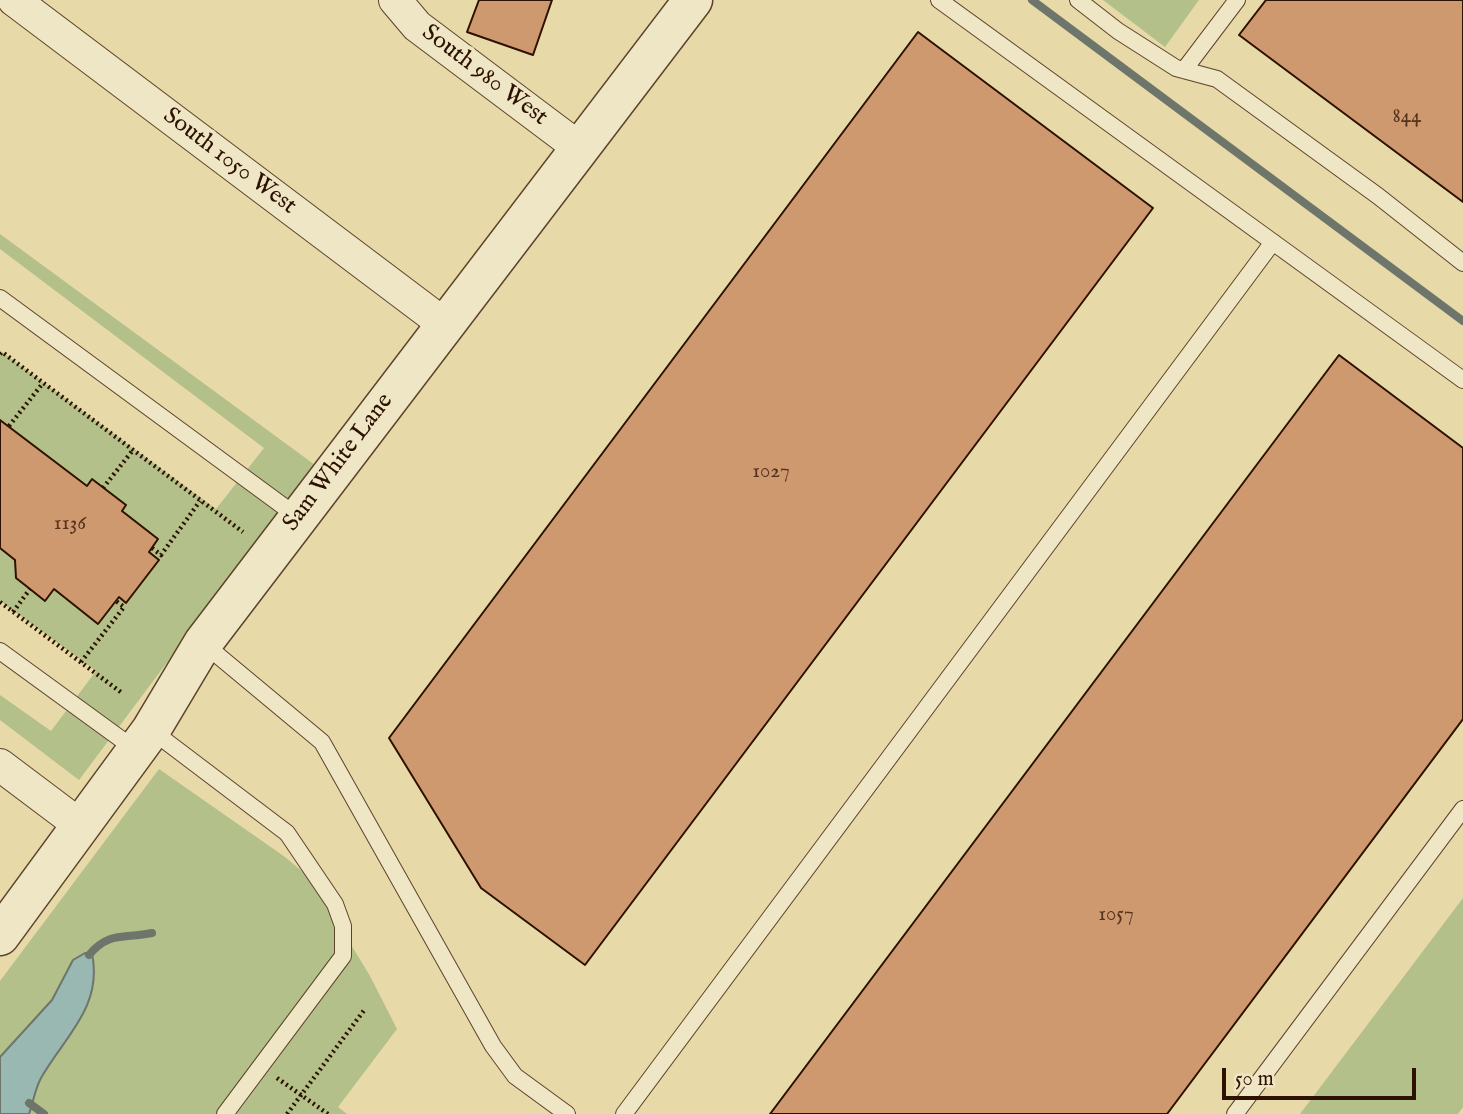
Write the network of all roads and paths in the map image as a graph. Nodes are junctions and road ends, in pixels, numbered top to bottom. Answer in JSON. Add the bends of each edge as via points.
{"nodes":[{"id":1,"x":14,"y":0,"type":"edge"},
{"id":2,"x":395,"y":0,"type":"edge"},
{"id":3,"x":692,"y":0,"type":"edge"},
{"id":4,"x":939,"y":0,"type":"edge"},
{"id":5,"x":1078,"y":0,"type":"edge"},
{"id":6,"x":1237,"y":0,"type":"edge"},
{"id":7,"x":1184,"y":70,"type":"junction"},
{"id":8,"x":578,"y":147,"type":"junction"},
{"id":9,"x":1273,"y":242,"type":"junction"},
{"id":10,"x":1463,"y":263,"type":"edge"},
{"id":11,"x":0,"y":298,"type":"edge"},
{"id":12,"x":443,"y":324,"type":"junction"},
{"id":13,"x":0,"y":354,"type":"edge"},
{"id":14,"x":1463,"y":380,"type":"edge"},
{"id":15,"x":43,"y":383,"type":"junction"},
{"id":16,"x":9,"y":426,"type":"dead end"},
{"id":17,"x":133,"y":450,"type":"junction"},
{"id":18,"x":103,"y":488,"type":"dead end"},
{"id":19,"x":200,"y":501,"type":"junction"},
{"id":20,"x":298,"y":517,"type":"junction"},
{"id":21,"x":243,"y":532,"type":"dead end"},
{"id":22,"x":152,"y":548,"type":"dead end"},
{"id":23,"x":30,"y":589,"type":"dead end"},
{"id":24,"x":116,"y":601,"type":"dead end"},
{"id":25,"x":0,"y":602,"type":"edge"},
{"id":26,"x":13,"y":611,"type":"junction"},
{"id":27,"x":203,"y":643,"type":"junction"},
{"id":28,"x":0,"y":651,"type":"edge"},
{"id":29,"x":81,"y":662,"type":"junction"},
{"id":30,"x":122,"y":692,"type":"dead end"},
{"id":31,"x":143,"y":740,"type":"junction"},
{"id":32,"x":0,"y":765,"type":"edge"},
{"id":33,"x":1463,"y":808,"type":"edge"},
{"id":34,"x":80,"y":826,"type":"junction"},
{"id":35,"x":0,"y":936,"type":"edge"},
{"id":36,"x":365,"y":1009,"type":"dead end"},
{"id":37,"x":261,"y":1066,"type":"junction"},
{"id":38,"x":301,"y":1095,"type":"junction"},
{"id":39,"x":225,"y":1114,"type":"edge"},
{"id":40,"x":287,"y":1114,"type":"edge"},
{"id":41,"x":328,"y":1114,"type":"edge"},
{"id":42,"x":567,"y":1114,"type":"edge"},
{"id":43,"x":624,"y":1114,"type":"edge"},
{"id":44,"x":1235,"y":1114,"type":"edge"}],
"edges":[{"from":1,"to":12,"type":"street","name":"South 1050 West"},
{"from":2,"to":8,"type":"street","name":"South 980 West","via":[[417,26]]},
{"from":3,"to":8,"type":"street","name":"Sam White Lane"},
{"from":4,"to":9,"type":"lane"},
{"from":5,"to":7,"type":"lane","via":[[1118,31]]},
{"from":6,"to":7,"type":"lane"},
{"from":7,"to":10,"type":"lane","via":[[1217,79]]},
{"from":8,"to":12,"type":"street","name":"Sam White Lane"},
{"from":9,"to":14,"type":"lane"},
{"from":9,"to":43,"type":"lane"},
{"from":11,"to":20,"type":"lane"},
{"from":12,"to":20,"type":"street","name":"Sam White Lane"},
{"from":13,"to":15,"type":"path"},
{"from":15,"to":16,"type":"path"},
{"from":15,"to":17,"type":"path"},
{"from":17,"to":18,"type":"path"},
{"from":17,"to":19,"type":"path"},
{"from":19,"to":21,"type":"path"},
{"from":19,"to":22,"type":"path","via":[[161,555]]},
{"from":20,"to":27,"type":"street","name":"Sam White Lane"},
{"from":23,"to":26,"type":"path"},
{"from":24,"to":29,"type":"path","via":[[124,607]]},
{"from":25,"to":26,"type":"path"},
{"from":26,"to":29,"type":"path"},
{"from":27,"to":31,"type":"street","name":"Sam White Lane"},
{"from":27,"to":42,"type":"lane","via":[[321,741],[492,1046],[514,1076]]},
{"from":28,"to":31,"type":"lane"},
{"from":29,"to":30,"type":"path"},
{"from":31,"to":34,"type":"street","name":"Sam White Lane"},
{"from":31,"to":37,"type":"lane","via":[[287,833],[335,904],[343,926],[343,956]]},
{"from":32,"to":34,"type":"street"},
{"from":33,"to":44,"type":"lane"},
{"from":34,"to":35,"type":"street","name":"Sam White Lane"},
{"from":36,"to":38,"type":"path"},
{"from":37,"to":38,"type":"path"},
{"from":37,"to":39,"type":"lane"},
{"from":38,"to":40,"type":"path"},
{"from":38,"to":41,"type":"path"}]}
